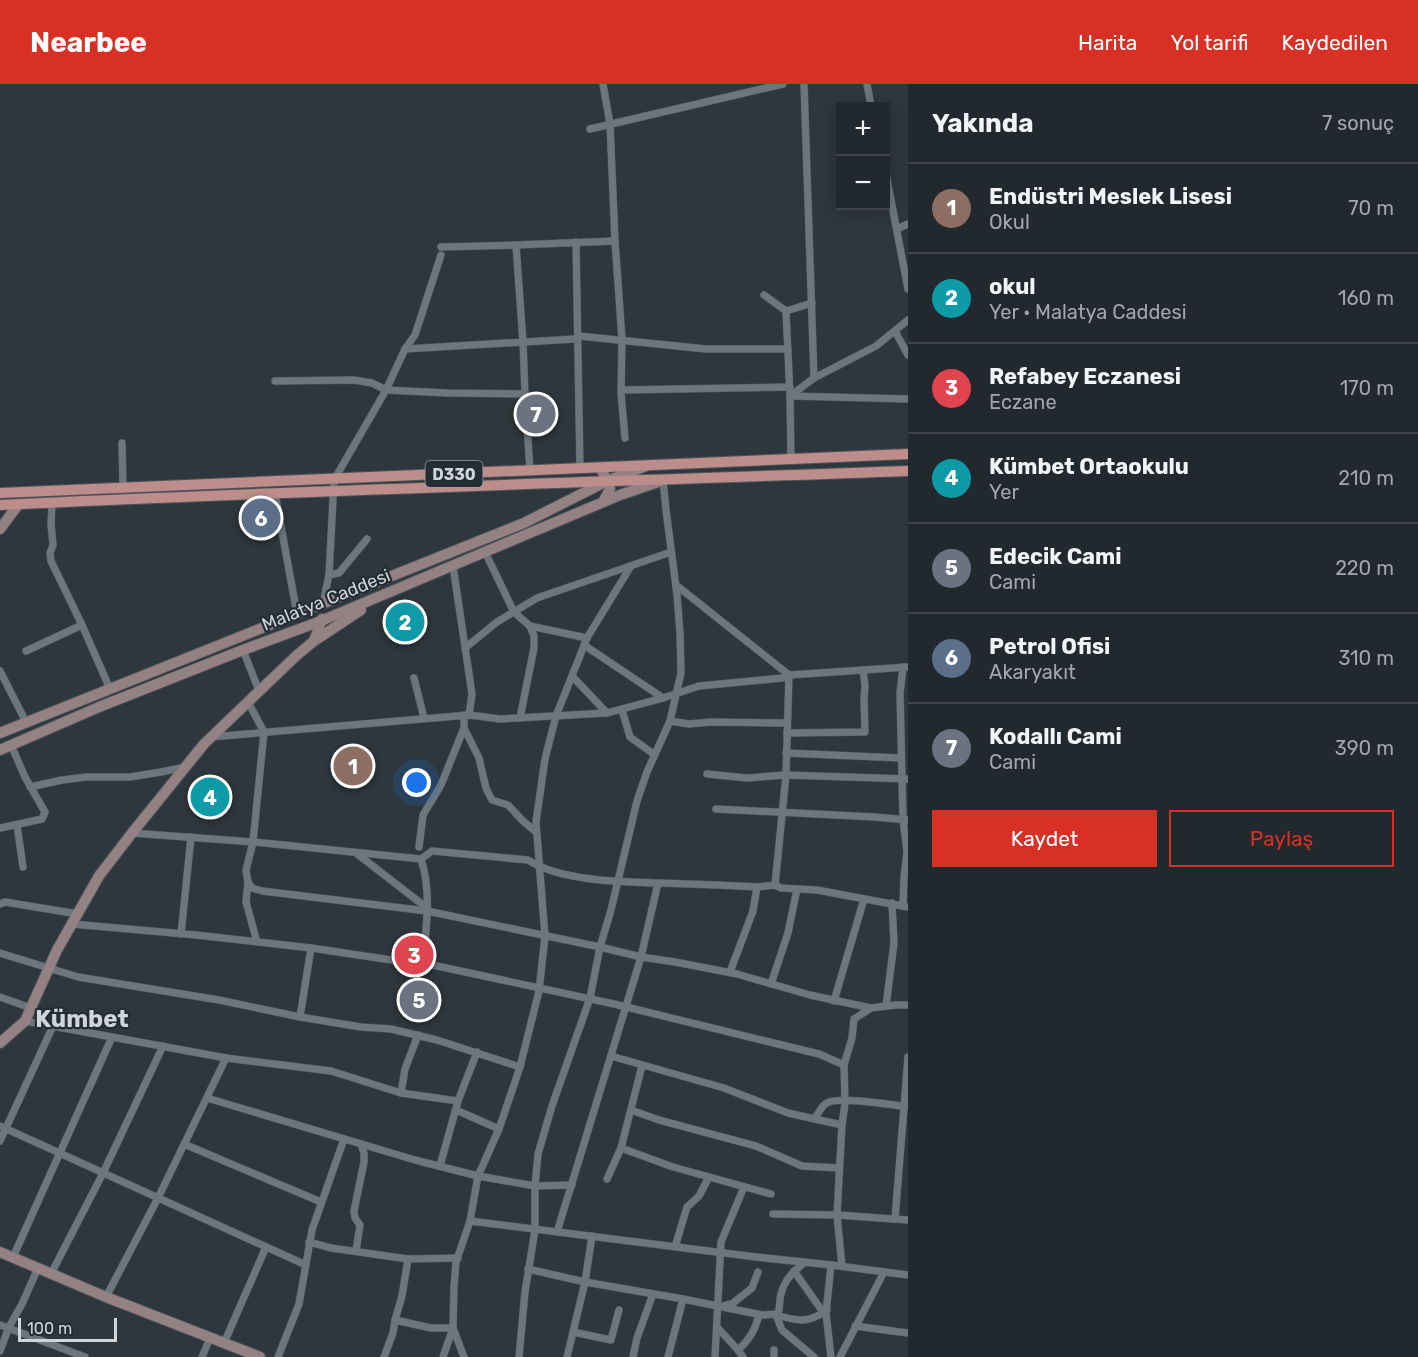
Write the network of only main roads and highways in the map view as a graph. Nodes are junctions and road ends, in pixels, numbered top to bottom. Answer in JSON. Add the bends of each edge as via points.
{"nodes":[{"id":1,"x":908,"y":454,"type":"edge"},
{"id":2,"x":908,"y":471,"type":"edge"},
{"id":3,"x":333,"y":485,"type":"junction"},
{"id":4,"x":0,"y":493,"type":"edge"},
{"id":5,"x":0,"y":506,"type":"edge"}],
"edges":[{"from":1,"to":3,"type":"main road","number":"D330","via":[[530,471]]},
{"from":2,"to":3,"type":"main road","number":"D330","via":[[663,480]]},
{"from":3,"to":4,"type":"main road","number":"D330","via":[[123,487]]},
{"from":3,"to":5,"type":"main road","number":"D330","via":[[275,492]]}]}
